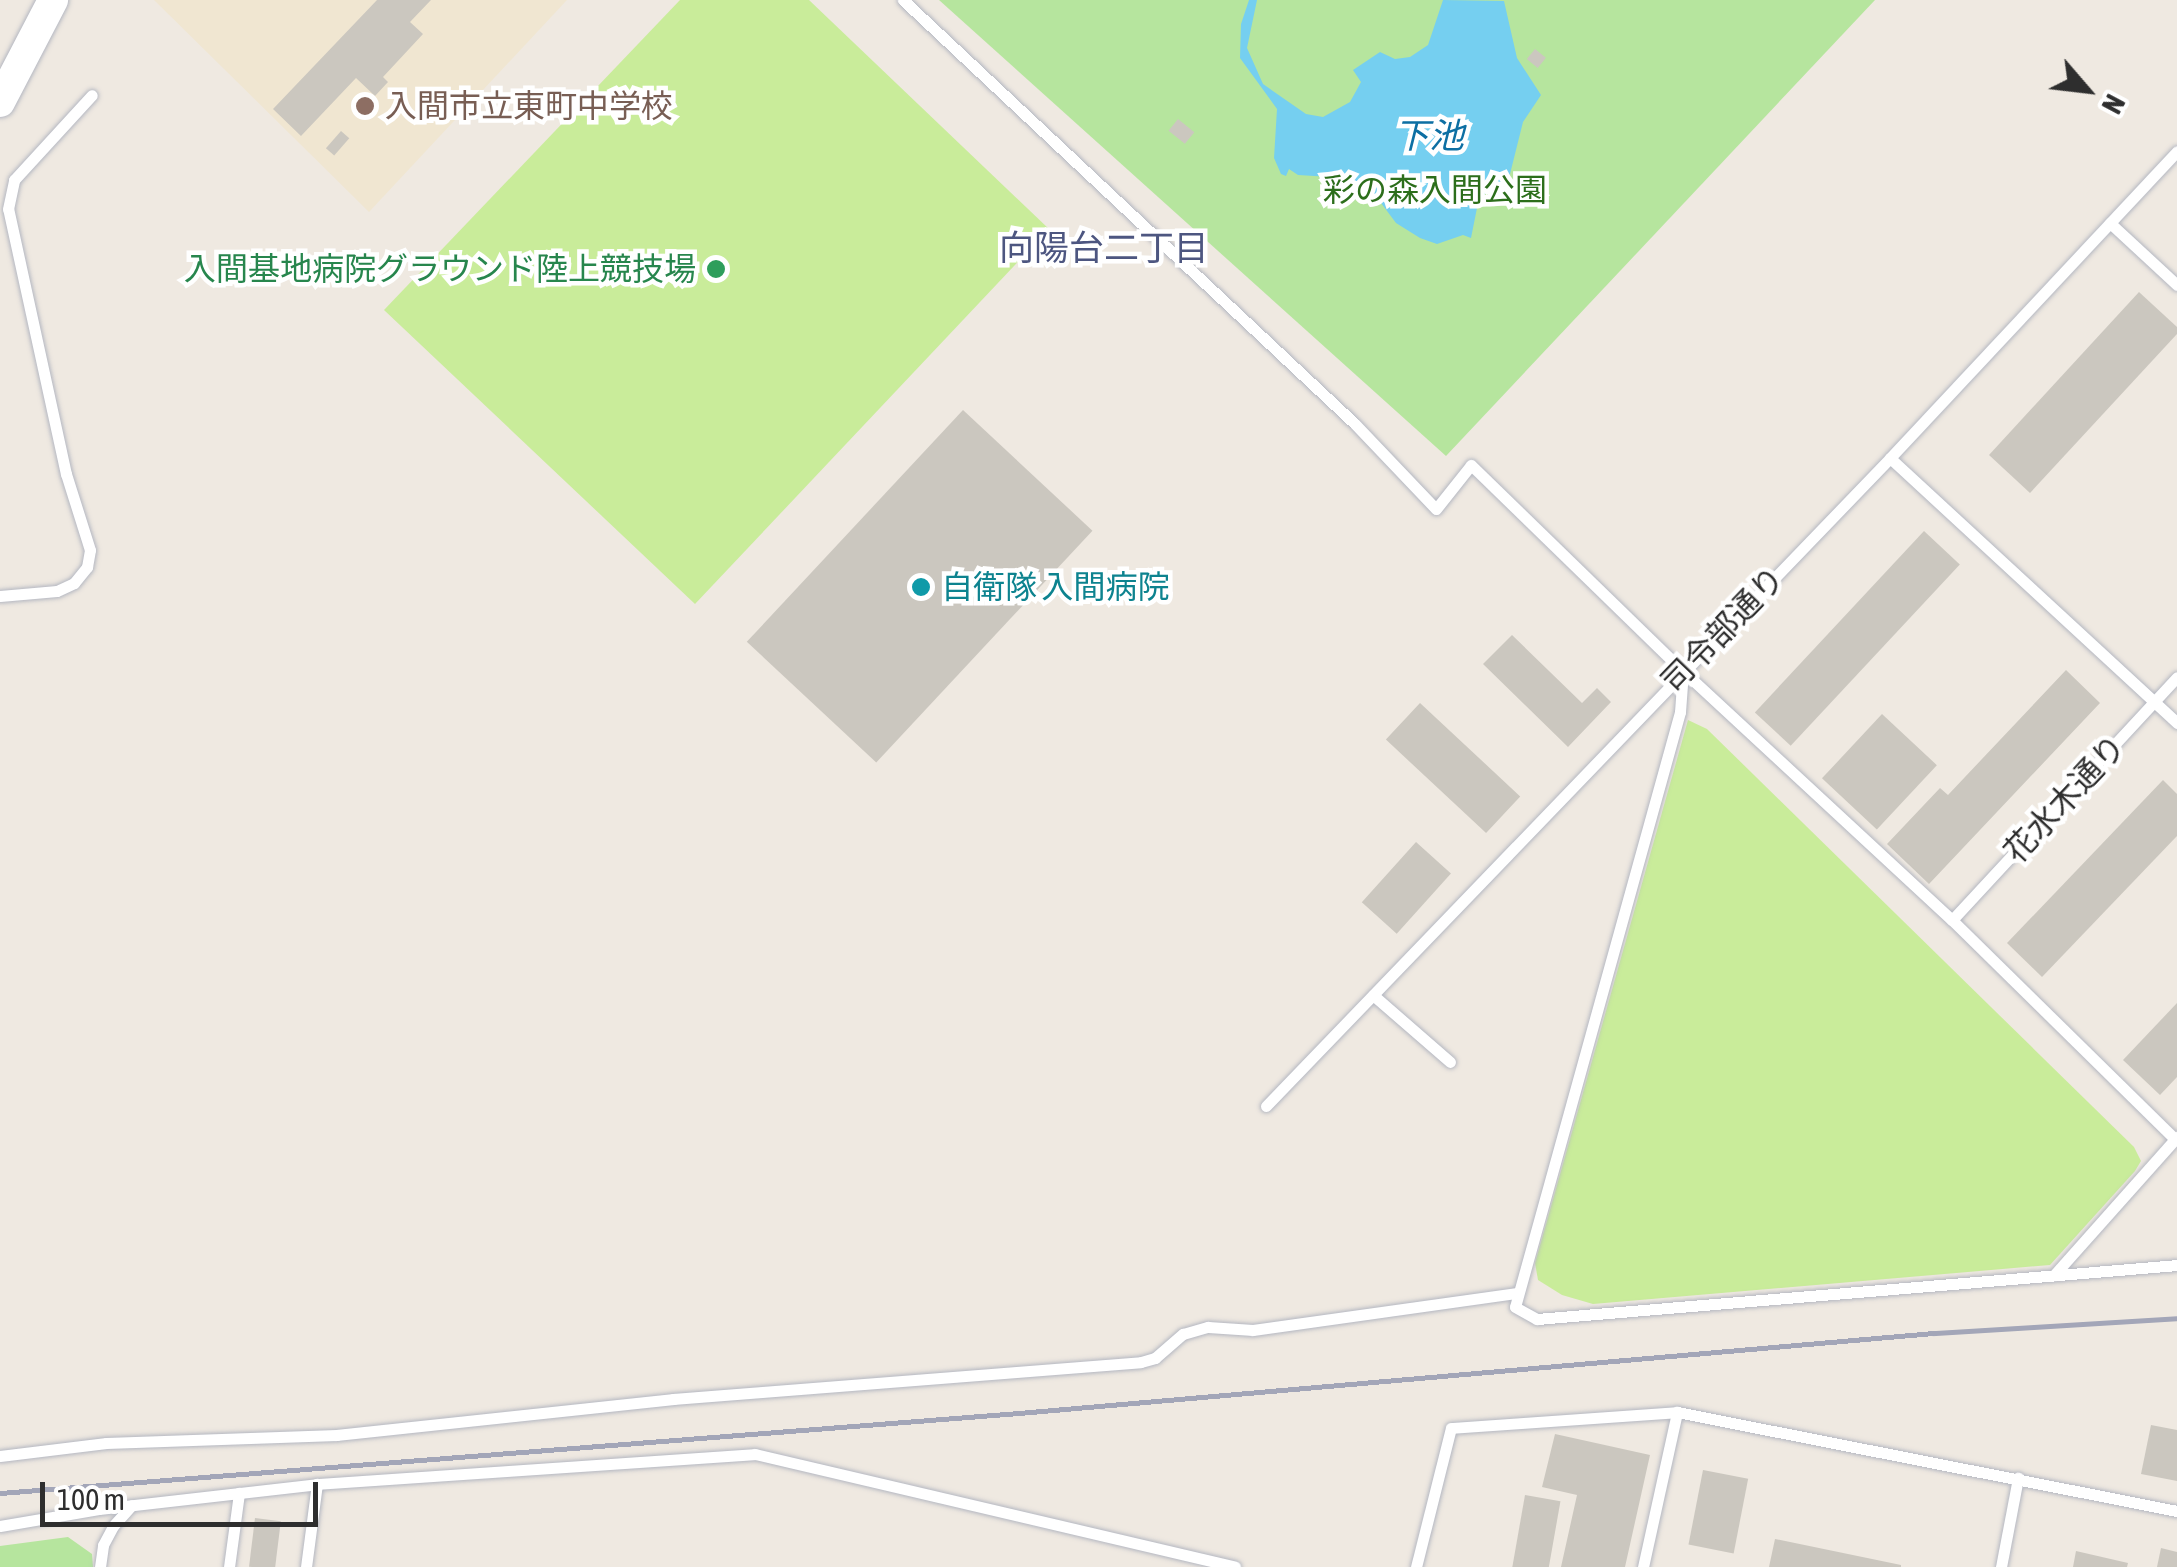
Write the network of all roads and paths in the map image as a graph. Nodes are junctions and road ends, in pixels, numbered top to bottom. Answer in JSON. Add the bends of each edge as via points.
{"nodes":[{"id":1,"x":53,"y":0,"type":"edge"},
{"id":2,"x":903,"y":0,"type":"edge"},
{"id":3,"x":92,"y":96,"type":"dead end"},
{"id":4,"x":0,"y":102,"type":"edge"},
{"id":5,"x":2177,"y":150,"type":"edge"},
{"id":6,"x":2110,"y":223,"type":"junction"},
{"id":7,"x":2177,"y":286,"type":"edge"},
{"id":8,"x":1890,"y":458,"type":"junction"},
{"id":9,"x":0,"y":596,"type":"edge"},
{"id":10,"x":1683,"y":670,"type":"junction"},
{"id":11,"x":2177,"y":678,"type":"edge"},
{"id":12,"x":2154,"y":702,"type":"junction"},
{"id":13,"x":2177,"y":723,"type":"edge"},
{"id":14,"x":1952,"y":920,"type":"junction"},
{"id":15,"x":1374,"y":995,"type":"junction"},
{"id":16,"x":1450,"y":1062,"type":"dead end"},
{"id":17,"x":1266,"y":1106,"type":"dead end"},
{"id":18,"x":2176,"y":1138,"type":"edge"},
{"id":19,"x":2177,"y":1265,"type":"edge"},
{"id":20,"x":2054,"y":1275,"type":"junction"},
{"id":21,"x":1516,"y":1293,"type":"junction"},
{"id":22,"x":1677,"y":1412,"type":"junction"},
{"id":23,"x":0,"y":1456,"type":"edge"},
{"id":24,"x":2018,"y":1478,"type":"junction"},
{"id":25,"x":317,"y":1484,"type":"junction"},
{"id":26,"x":238,"y":1493,"type":"junction"},
{"id":27,"x":132,"y":1506,"type":"junction"},
{"id":28,"x":2177,"y":1512,"type":"edge"},
{"id":29,"x":0,"y":1526,"type":"edge"},
{"id":30,"x":100,"y":1567,"type":"edge"},
{"id":31,"x":229,"y":1567,"type":"edge"},
{"id":32,"x":306,"y":1567,"type":"edge"},
{"id":33,"x":1235,"y":1567,"type":"edge"},
{"id":34,"x":1416,"y":1567,"type":"edge"},
{"id":35,"x":1643,"y":1567,"type":"edge"},
{"id":36,"x":2001,"y":1567,"type":"edge"}],
"edges":[{"from":1,"to":4,"type":"street"},
{"from":2,"to":10,"type":"lane","via":[[1355,424],[1436,509],[1470,465]]},
{"from":3,"to":9,"type":"lane","via":[[14,180],[8,208],[66,474],[90,550],[87,567],[57,592]]},
{"from":5,"to":6,"type":"lane","name":"司令部通り"},
{"from":6,"to":7,"type":"lane"},
{"from":6,"to":8,"type":"lane","name":"司令部通り"},
{"from":8,"to":10,"type":"lane","name":"司令部通り"},
{"from":8,"to":12,"type":"lane"},
{"from":10,"to":14,"type":"lane"},
{"from":10,"to":15,"type":"lane","name":"司令部通り"},
{"from":10,"to":21,"type":"lane","via":[[1680,712]]},
{"from":11,"to":12,"type":"lane","name":"花水木通り"},
{"from":12,"to":13,"type":"lane"},
{"from":12,"to":14,"type":"lane","name":"花水木通り"},
{"from":14,"to":18,"type":"lane"},
{"from":15,"to":16,"type":"lane"},
{"from":15,"to":17,"type":"lane","name":"司令部通り"},
{"from":18,"to":20,"type":"lane"},
{"from":19,"to":20,"type":"lane"},
{"from":20,"to":21,"type":"lane","via":[[1537,1320],[1514,1307]]},
{"from":21,"to":23,"type":"lane","via":[[1254,1330],[1208,1327],[1141,1362],[673,1399],[337,1435],[106,1443]]},
{"from":22,"to":24,"type":"lane"},
{"from":22,"to":34,"type":"lane","via":[[1451,1428]]},
{"from":22,"to":35,"type":"lane"},
{"from":24,"to":28,"type":"lane"},
{"from":24,"to":36,"type":"lane"},
{"from":25,"to":26,"type":"lane"},
{"from":25,"to":32,"type":"lane"},
{"from":25,"to":33,"type":"lane","via":[[755,1454]]},
{"from":26,"to":27,"type":"lane"},
{"from":26,"to":31,"type":"lane"},
{"from":27,"to":29,"type":"lane"},
{"from":27,"to":30,"type":"lane","via":[[108,1536]]}]}
